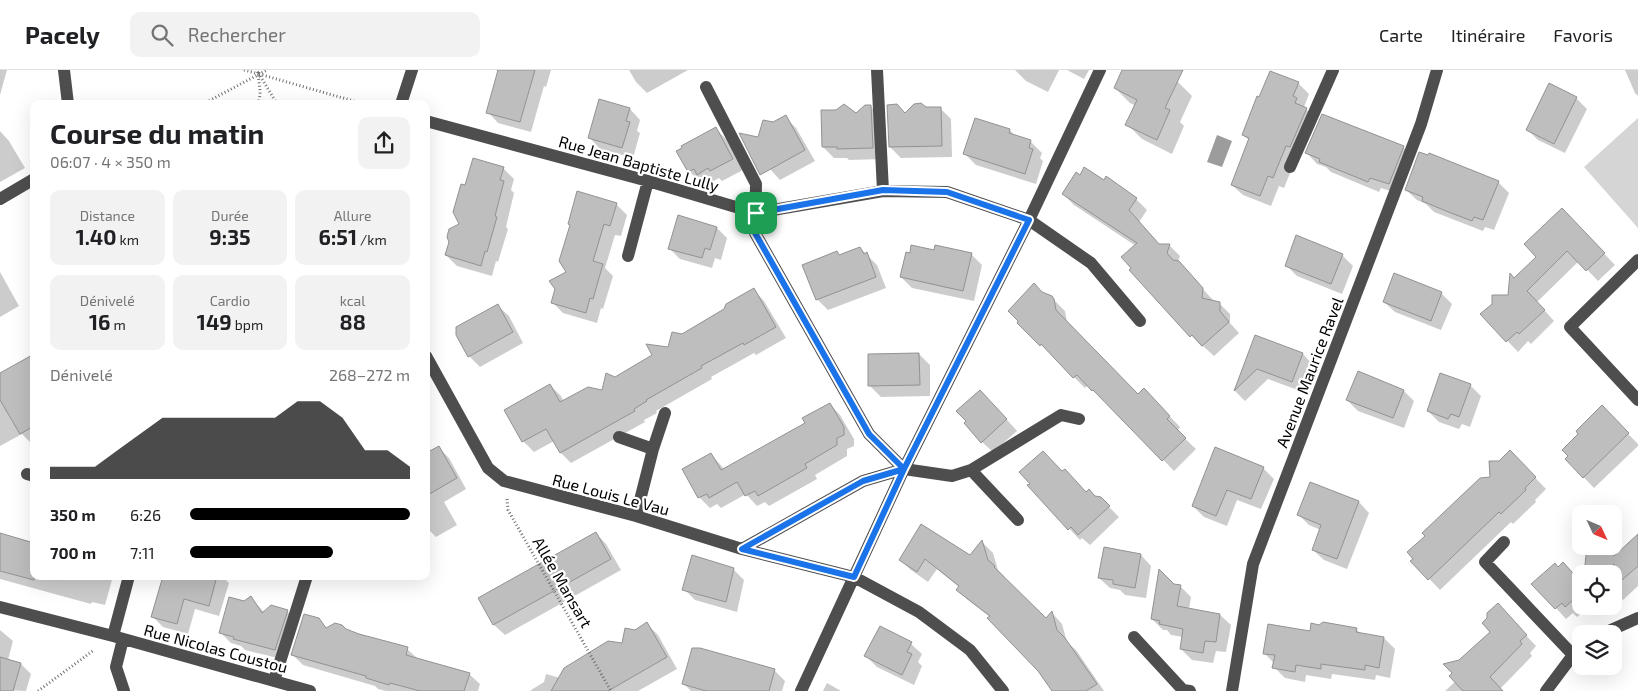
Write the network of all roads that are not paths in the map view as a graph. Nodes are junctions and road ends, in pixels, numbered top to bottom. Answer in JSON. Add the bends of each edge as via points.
{"nodes":[{"id":1,"x":64,"y":70,"type":"edge"},
{"id":2,"x":412,"y":70,"type":"edge"},
{"id":3,"x":877,"y":70,"type":"edge"},
{"id":4,"x":1100,"y":70,"type":"edge"},
{"id":5,"x":1333,"y":70,"type":"edge"},
{"id":6,"x":1437,"y":70,"type":"edge"},
{"id":7,"x":706,"y":87,"type":"dead end"},
{"id":8,"x":68,"y":100,"type":"edge"},
{"id":9,"x":402,"y":100,"type":"edge"},
{"id":10,"x":430,"y":122,"type":"edge"},
{"id":11,"x":1290,"y":167,"type":"dead end"},
{"id":12,"x":30,"y":181,"type":"edge"},
{"id":13,"x":648,"y":182,"type":"junction"},
{"id":14,"x":883,"y":190,"type":"junction"},
{"id":15,"x":0,"y":199,"type":"edge"},
{"id":16,"x":756,"y":213,"type":"junction"},
{"id":17,"x":1029,"y":220,"type":"junction"},
{"id":18,"x":628,"y":256,"type":"dead end"},
{"id":19,"x":1638,"y":260,"type":"edge"},
{"id":20,"x":1140,"y":321,"type":"dead end"},
{"id":21,"x":430,"y":363,"type":"edge"},
{"id":22,"x":1638,"y":400,"type":"edge"},
{"id":23,"x":665,"y":413,"type":"dead end"},
{"id":24,"x":1079,"y":419,"type":"dead end"},
{"id":25,"x":620,"y":437,"type":"dead end"},
{"id":26,"x":653,"y":449,"type":"junction"},
{"id":27,"x":904,"y":469,"type":"junction"},
{"id":28,"x":971,"y":470,"type":"junction"},
{"id":29,"x":636,"y":516,"type":"junction"},
{"id":30,"x":1018,"y":520,"type":"dead end"},
{"id":31,"x":1504,"y":542,"type":"dead end"},
{"id":32,"x":742,"y":549,"type":"junction"},
{"id":33,"x":854,"y":577,"type":"junction"},
{"id":34,"x":128,"y":580,"type":"edge"},
{"id":35,"x":306,"y":580,"type":"edge"},
{"id":36,"x":0,"y":607,"type":"edge"},
{"id":37,"x":1638,"y":618,"type":"edge"},
{"id":38,"x":1622,"y":625,"type":"edge"},
{"id":39,"x":118,"y":638,"type":"junction"},
{"id":40,"x":1134,"y":638,"type":"dead end"},
{"id":41,"x":1572,"y":647,"type":"edge"},
{"id":42,"x":1572,"y":658,"type":"edge"},
{"id":43,"x":274,"y":681,"type":"junction"},
{"id":44,"x":124,"y":691,"type":"edge"},
{"id":45,"x":310,"y":691,"type":"edge"},
{"id":46,"x":801,"y":691,"type":"edge"},
{"id":47,"x":1003,"y":691,"type":"edge"},
{"id":48,"x":1190,"y":691,"type":"edge"},
{"id":49,"x":1232,"y":691,"type":"edge"},
{"id":50,"x":1546,"y":691,"type":"edge"}],
"edges":[{"from":1,"to":8,"type":"street"},
{"from":2,"to":9,"type":"street"},
{"from":3,"to":14,"type":"street"},
{"from":4,"to":17,"type":"street"},
{"from":5,"to":11,"type":"street"},
{"from":6,"to":49,"type":"street","name":"Avenue Maurice Ravel","via":[[1421,124],[1253,564]]},
{"from":7,"to":16,"type":"street","via":[[756,184]]},
{"from":10,"to":13,"type":"street","name":"Rue Jean Baptiste Lully"},
{"from":12,"to":15,"type":"street"},
{"from":13,"to":16,"type":"street","name":"Rue Jean Baptiste Lully"},
{"from":13,"to":18,"type":"street"},
{"from":14,"to":16,"type":"street"},
{"from":14,"to":17,"type":"street","via":[[947,192]]},
{"from":16,"to":27,"type":"street","via":[[755,233],[869,434]]},
{"from":17,"to":20,"type":"street","via":[[1091,263]]},
{"from":17,"to":27,"type":"street"},
{"from":19,"to":22,"type":"street","via":[[1570,327]]},
{"from":21,"to":29,"type":"street","name":"Rue Louis Le Vau","via":[[488,468],[504,481]]},
{"from":23,"to":26,"type":"street"},
{"from":24,"to":28,"type":"street","via":[[1061,415]]},
{"from":25,"to":26,"type":"street"},
{"from":26,"to":29,"type":"street"},
{"from":27,"to":28,"type":"street","via":[[952,476]]},
{"from":27,"to":32,"type":"street","via":[[863,481]]},
{"from":27,"to":33,"type":"street"},
{"from":28,"to":30,"type":"street"},
{"from":29,"to":32,"type":"street","name":"Rue Louis Le Vau"},
{"from":31,"to":41,"type":"street","via":[[1485,562]]},
{"from":32,"to":33,"type":"street","name":"Rue Louis Le Vau"},
{"from":33,"to":46,"type":"street"},
{"from":33,"to":47,"type":"street","name":"Rue Louis Le Vau","via":[[919,612],[970,650]]},
{"from":34,"to":39,"type":"street"},
{"from":35,"to":43,"type":"street"},
{"from":36,"to":39,"type":"street","name":"Rue Nicolas Coustou"},
{"from":37,"to":38,"type":"street"},
{"from":39,"to":43,"type":"street","name":"Rue Nicolas Coustou"},
{"from":39,"to":44,"type":"street","via":[[116,667]]},
{"from":40,"to":48,"type":"street","via":[[1183,690]]},
{"from":42,"to":50,"type":"street"},
{"from":43,"to":45,"type":"street","name":"Rue Nicolas Coustou"}]}
